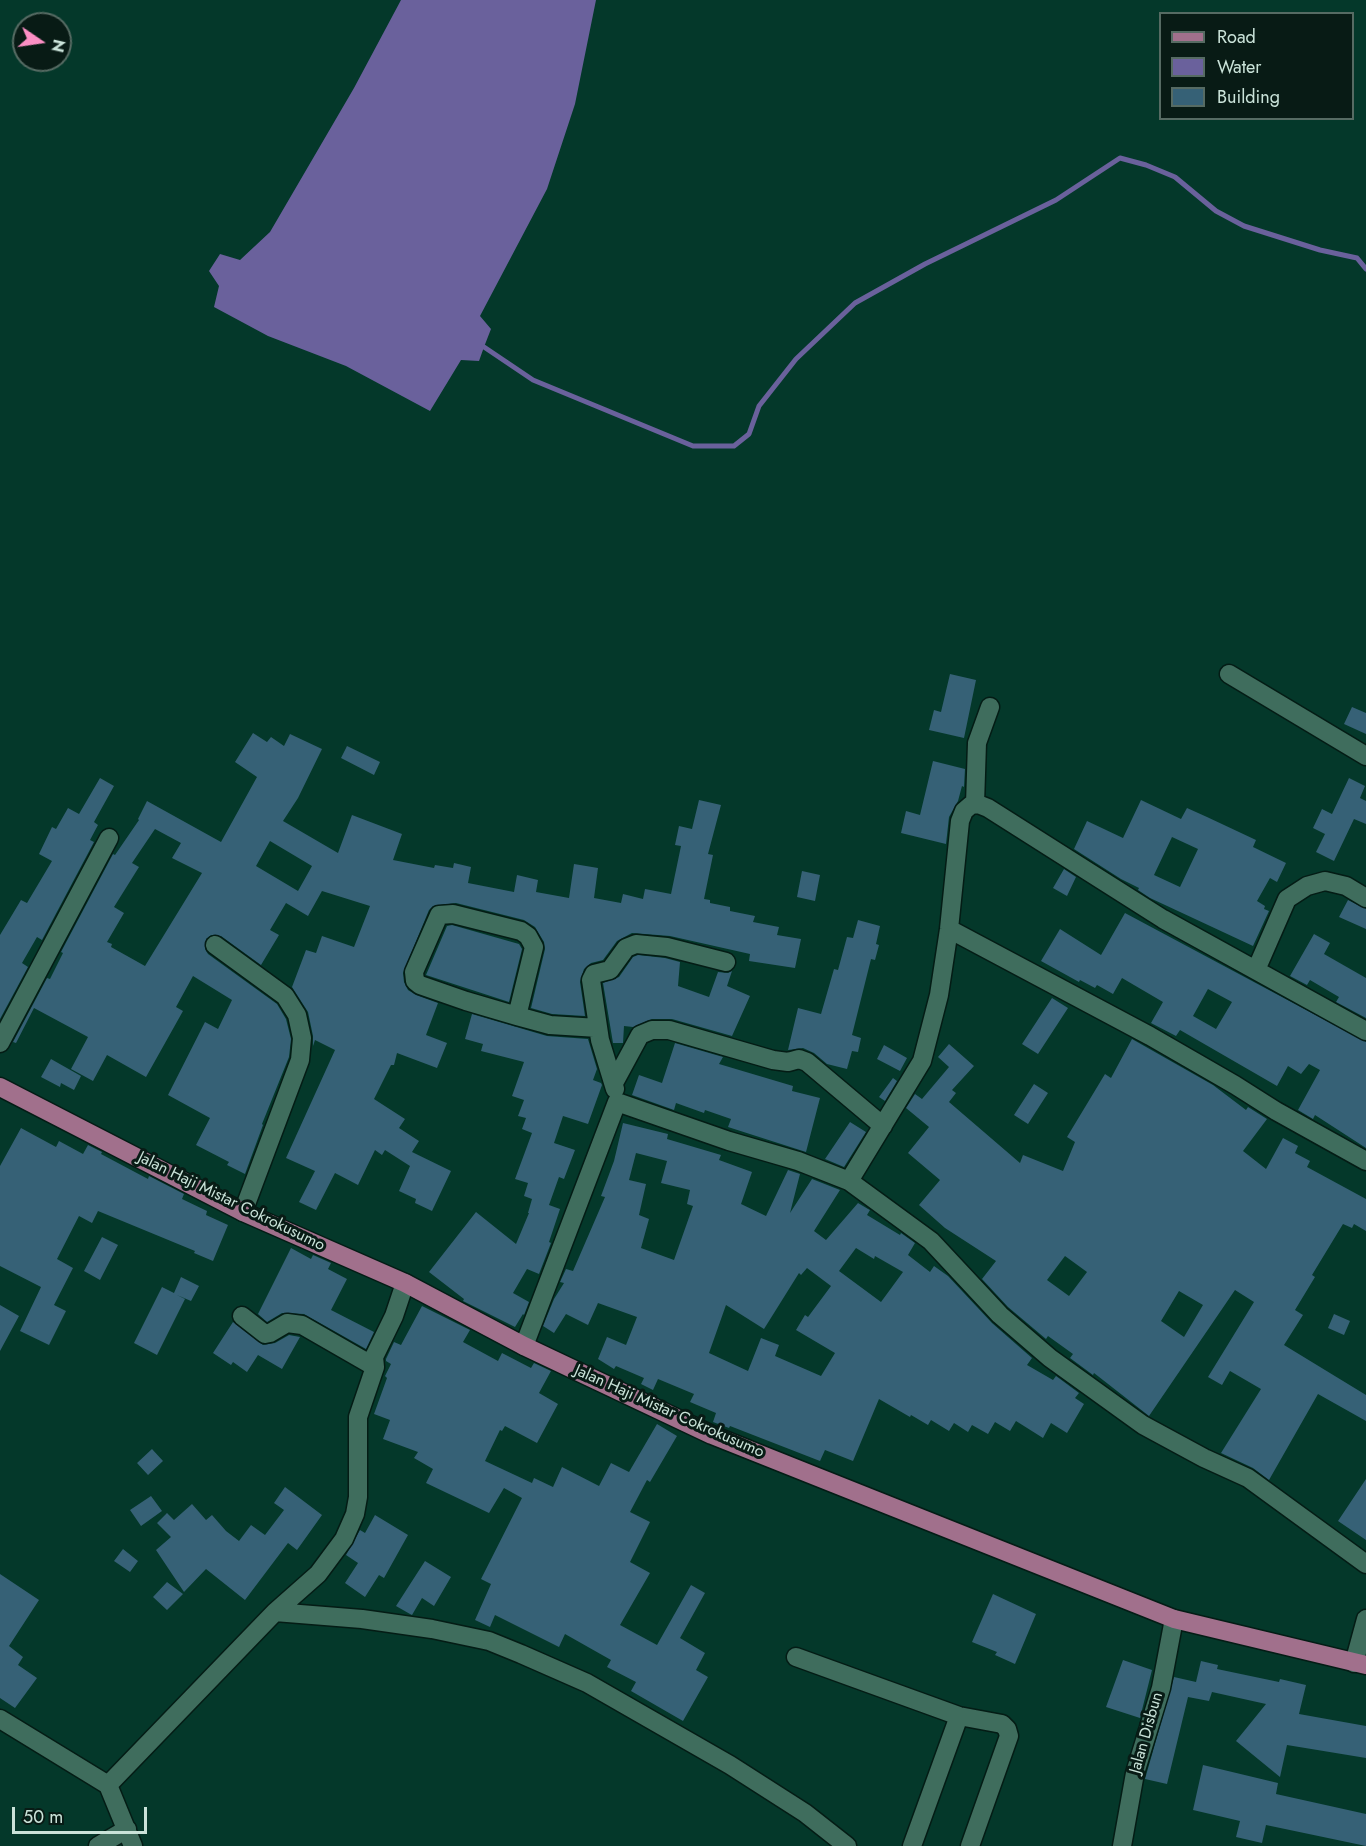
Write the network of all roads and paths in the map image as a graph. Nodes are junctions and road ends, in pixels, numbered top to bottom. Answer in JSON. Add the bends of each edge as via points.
{"nodes":[{"id":1,"x":1229,"y":674,"type":"dead end"},
{"id":2,"x":990,"y":707,"type":"dead end"},
{"id":3,"x":1366,"y":756,"type":"edge"},
{"id":4,"x":975,"y":804,"type":"junction"},
{"id":5,"x":109,"y":838,"type":"dead end"},
{"id":6,"x":1366,"y":898,"type":"edge"},
{"id":7,"x":949,"y":929,"type":"junction"},
{"id":8,"x":215,"y":945,"type":"dead end"},
{"id":9,"x":726,"y":962,"type":"dead end"},
{"id":10,"x":1256,"y":970,"type":"junction"},
{"id":11,"x":517,"y":1016,"type":"junction"},
{"id":12,"x":598,"y":1028,"type":"junction"},
{"id":13,"x":1366,"y":1031,"type":"edge"},
{"id":14,"x":0,"y":1043,"type":"edge"},
{"id":15,"x":614,"y":1083,"type":"junction"},
{"id":16,"x":0,"y":1088,"type":"edge"},
{"id":17,"x":617,"y":1102,"type":"junction"},
{"id":18,"x":883,"y":1126,"type":"junction"},
{"id":19,"x":1366,"y":1161,"type":"edge"},
{"id":20,"x":849,"y":1180,"type":"junction"},
{"id":21,"x":243,"y":1212,"type":"junction"},
{"id":22,"x":405,"y":1283,"type":"junction"},
{"id":23,"x":242,"y":1316,"type":"dead end"},
{"id":24,"x":525,"y":1346,"type":"junction"},
{"id":25,"x":375,"y":1367,"type":"junction"},
{"id":26,"x":1366,"y":1564,"type":"edge"},
{"id":27,"x":275,"y":1612,"type":"junction"},
{"id":28,"x":1174,"y":1619,"type":"junction"},
{"id":29,"x":1366,"y":1619,"type":"edge"},
{"id":30,"x":796,"y":1657,"type":"dead end"},
{"id":31,"x":1360,"y":1664,"type":"edge"},
{"id":32,"x":959,"y":1716,"type":"junction"},
{"id":33,"x":0,"y":1719,"type":"edge"},
{"id":34,"x":108,"y":1785,"type":"junction"},
{"id":35,"x":130,"y":1838,"type":"edge"},
{"id":36,"x":98,"y":1846,"type":"edge"},
{"id":37,"x":847,"y":1846,"type":"edge"},
{"id":38,"x":912,"y":1846,"type":"edge"},
{"id":39,"x":970,"y":1846,"type":"edge"},
{"id":40,"x":1122,"y":1846,"type":"edge"}],
"edges":[{"from":1,"to":3,"type":"street"},
{"from":2,"to":4,"type":"street","via":[[977,743]]},
{"from":4,"to":7,"type":"street","via":[[964,811],[960,821]]},
{"from":4,"to":10,"type":"street","via":[[1017,825],[1162,919]]},
{"from":5,"to":14,"type":"street"},
{"from":6,"to":10,"type":"street","via":[[1346,886],[1325,881],[1287,898]]},
{"from":7,"to":18,"type":"street","via":[[939,995],[922,1061]]},
{"from":7,"to":19,"type":"street","via":[[1150,1036]]},
{"from":8,"to":21,"type":"street","via":[[285,996],[297,1015],[302,1038],[300,1060]]},
{"from":9,"to":12,"type":"street","via":[[667,947],[630,945],[610,970],[598,972],[591,980]]},
{"from":10,"to":13,"type":"street"},
{"from":11,"to":11,"type":"street","via":[[534,947],[528,936],[453,914],[439,915],[414,972],[415,981]]},
{"from":11,"to":12,"type":"street","via":[[550,1025]]},
{"from":12,"to":15,"type":"street"},
{"from":15,"to":17,"type":"street"},
{"from":15,"to":18,"type":"street","via":[[640,1035],[669,1030],[772,1060],[807,1062]]},
{"from":16,"to":21,"type":"main road","name":"Jalan Haji Mistar Cokrokusumo"},
{"from":17,"to":20,"type":"street"},
{"from":17,"to":24,"type":"street"},
{"from":18,"to":20,"type":"street"},
{"from":20,"to":26,"type":"street","via":[[931,1241],[1000,1315],[1050,1359],[1143,1425],[1248,1479]]},
{"from":21,"to":22,"type":"main road","name":"Jalan Haji Mistar Cokrokusumo"},
{"from":22,"to":24,"type":"main road","name":"Jalan Haji Mistar Cokrokusumo"},
{"from":22,"to":25,"type":"street","via":[[374,1357]]},
{"from":23,"to":25,"type":"street","via":[[265,1334],[287,1323],[302,1325]]},
{"from":24,"to":28,"type":"main road","name":"Jalan Haji Mistar Cokrokusumo","via":[[712,1435]]},
{"from":25,"to":27,"type":"street","via":[[358,1417],[355,1514],[344,1539],[318,1574]]},
{"from":27,"to":34,"type":"street"},
{"from":27,"to":37,"type":"street","via":[[362,1618],[442,1631],[489,1641],[521,1654],[587,1683],[730,1765],[805,1813]]},
{"from":28,"to":31,"type":"main road","name":"Jalan Haji Mistar Cokrokusumo"},
{"from":28,"to":40,"type":"street","name":"Jalan Disbun","via":[[1161,1688],[1135,1773]]},
{"from":29,"to":31,"type":"street"},
{"from":30,"to":32,"type":"street"},
{"from":32,"to":38,"type":"street"},
{"from":32,"to":39,"type":"street","via":[[1002,1724],[1009,1736]]},
{"from":33,"to":34,"type":"street"},
{"from":34,"to":35,"type":"street"},
{"from":35,"to":36,"type":"street"}]}
